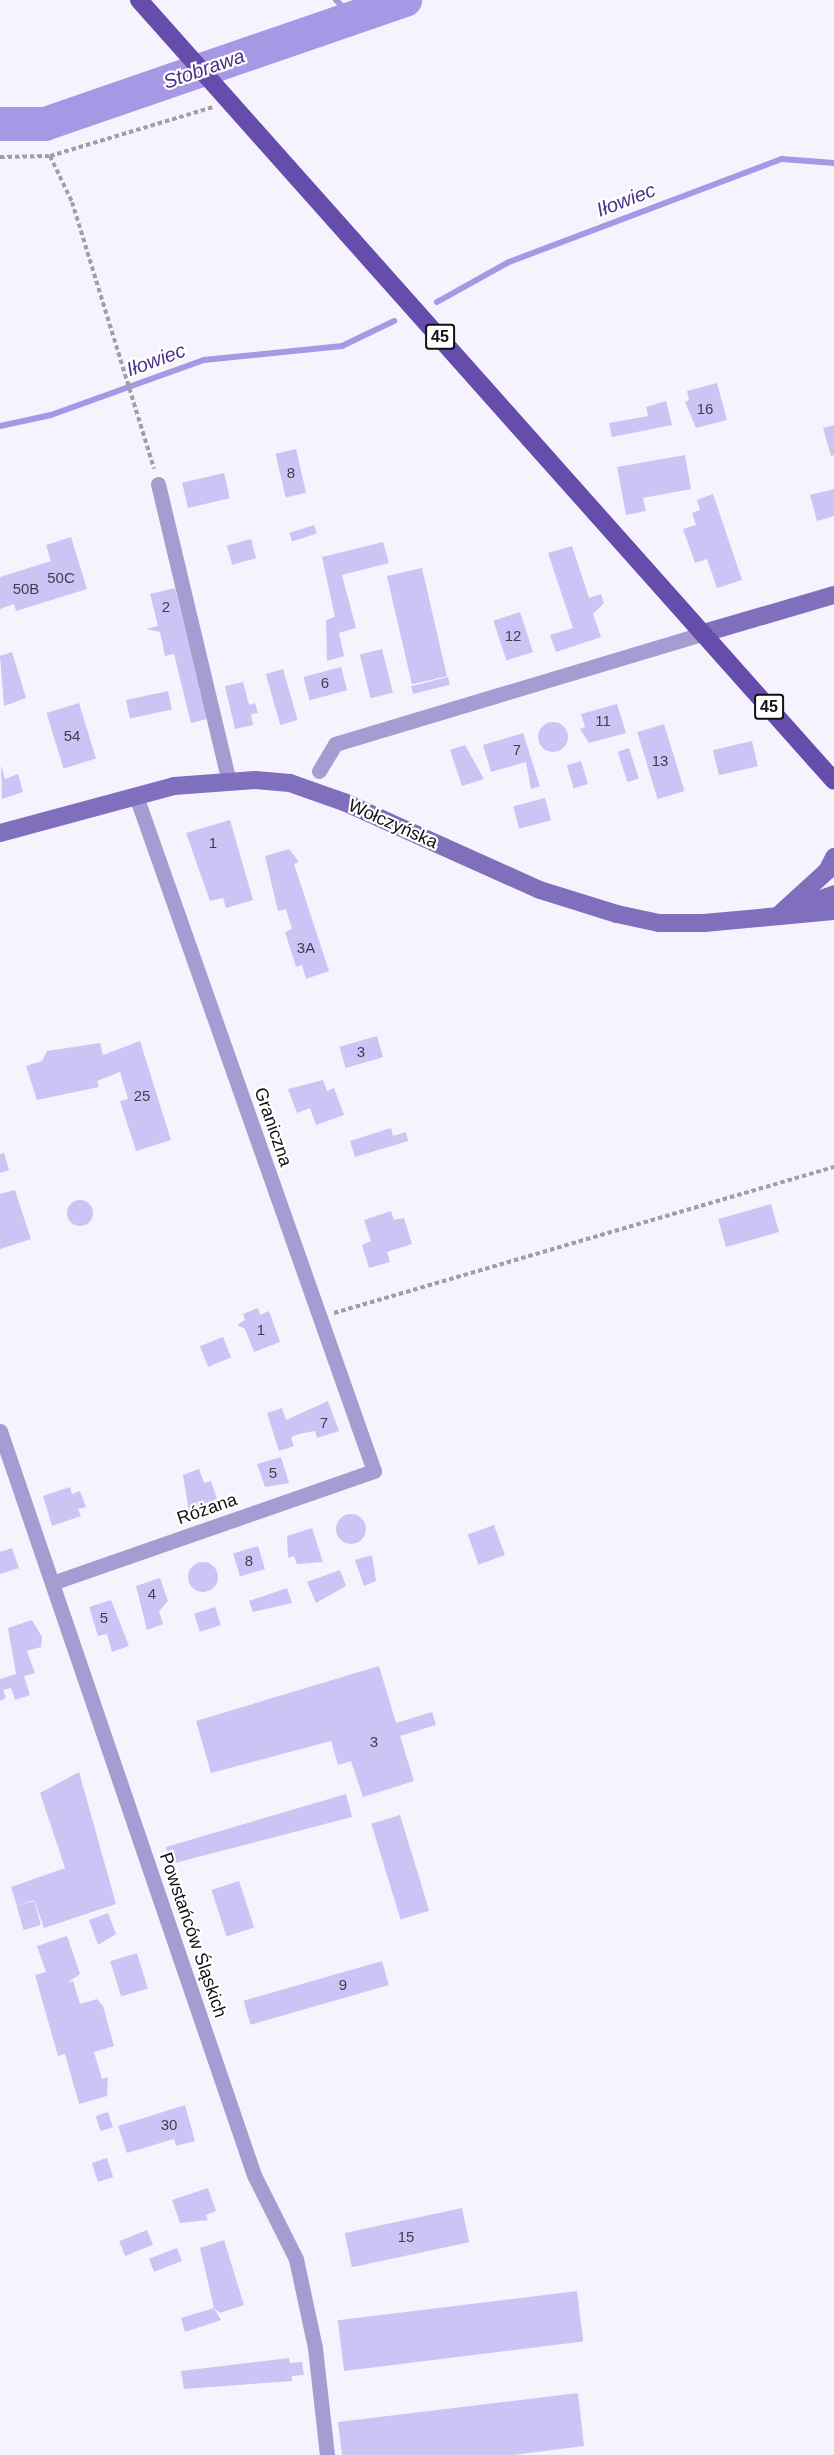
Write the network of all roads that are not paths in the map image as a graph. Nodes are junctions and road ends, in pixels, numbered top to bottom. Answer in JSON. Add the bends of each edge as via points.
{"nodes":[{"id":1,"x":139,"y":0,"type":"edge"},
{"id":2,"x":158,"y":484,"type":"road end"},
{"id":3,"x":834,"y":595,"type":"edge"},
{"id":4,"x":704,"y":633,"type":"junction"},
{"id":5,"x":319,"y":771,"type":"dead end"},
{"id":6,"x":228,"y":778,"type":"junction"},
{"id":7,"x":834,"y":781,"type":"edge"},
{"id":8,"x":136,"y":796,"type":"junction"},
{"id":9,"x":0,"y":833,"type":"edge"},
{"id":10,"x":834,"y":857,"type":"edge"},
{"id":11,"x":834,"y":894,"type":"edge"},
{"id":12,"x":834,"y":911,"type":"edge"},
{"id":13,"x":781,"y":913,"type":"junction"},
{"id":14,"x":0,"y":1431,"type":"edge"},
{"id":15,"x":374,"y":1471,"type":"joint"},
{"id":16,"x":52,"y":1583,"type":"junction"},
{"id":17,"x":327,"y":2455,"type":"edge"}],
"edges":[{"from":1,"to":4,"type":"main road","number":"45"},
{"from":2,"to":6,"type":"street"},
{"from":3,"to":4,"type":"street"},
{"from":4,"to":5,"type":"street","via":[[334,744]]},
{"from":4,"to":7,"type":"main road","number":"45"},
{"from":6,"to":8,"type":"street","name":"Wołczyńska"},
{"from":6,"to":13,"type":"street","name":"Wołczyńska","via":[[290,783],[540,890],[616,914],[659,923],[704,923]]},
{"from":8,"to":9,"type":"street","name":"Wołczyńska"},
{"from":8,"to":15,"type":"street","name":"Graniczna"},
{"from":10,"to":13,"type":"street","via":[[828,871]]},
{"from":11,"to":13,"type":"street","name":"Wołczyńska"},
{"from":12,"to":13,"type":"street","name":"Wołczyńska"},
{"from":14,"to":16,"type":"street","name":"Powstańców Śląskich"},
{"from":15,"to":16,"type":"street","name":"Różana"},
{"from":16,"to":17,"type":"street","name":"Powstańców Śląskich","via":[[254,2175],[296,2259],[315,2348]]}]}
